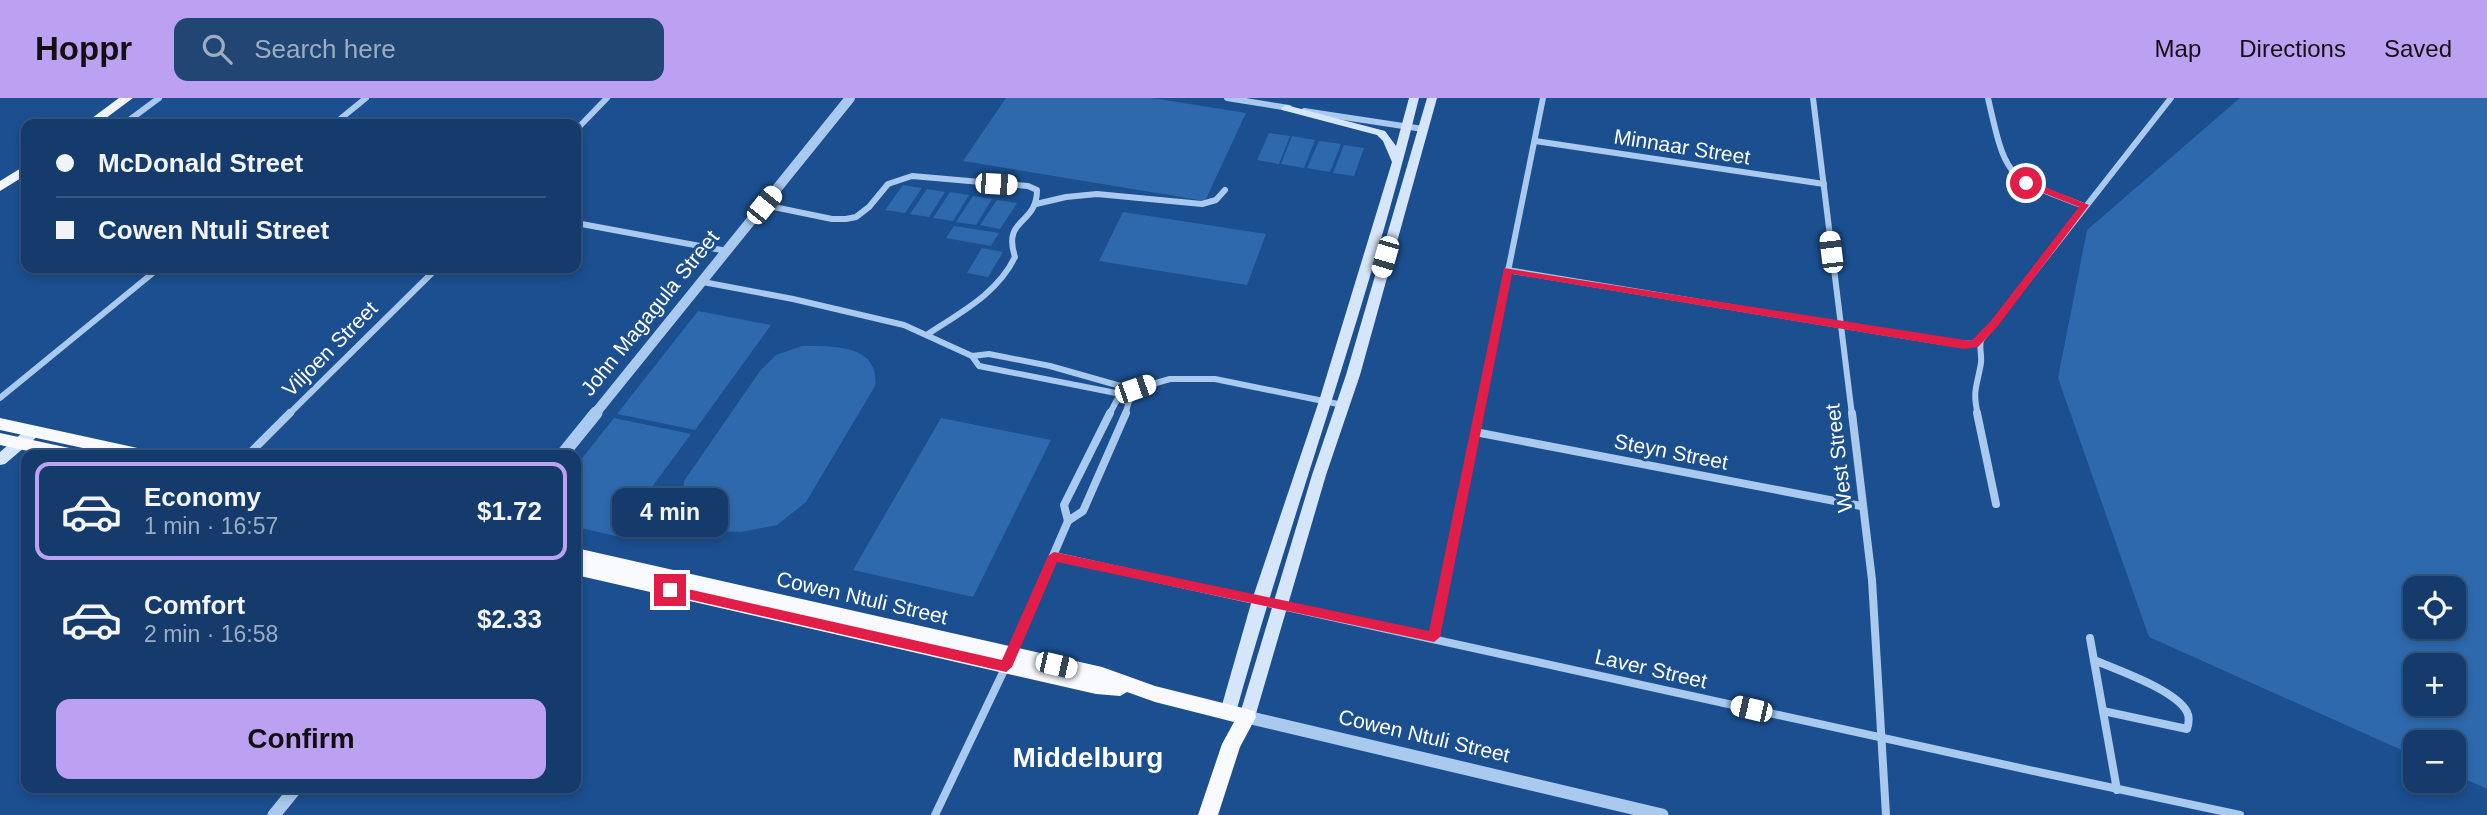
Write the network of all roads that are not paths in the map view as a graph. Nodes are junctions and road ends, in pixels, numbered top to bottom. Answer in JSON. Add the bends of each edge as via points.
{"nodes":[{"id":1,"x":127,"y":98,"type":"edge"},
{"id":2,"x":159,"y":98,"type":"edge"},
{"id":3,"x":366,"y":98,"type":"edge"},
{"id":4,"x":607,"y":98,"type":"edge"},
{"id":5,"x":850,"y":98,"type":"edge"},
{"id":6,"x":1227,"y":98,"type":"edge"},
{"id":7,"x":1414,"y":98,"type":"edge"},
{"id":8,"x":1432,"y":98,"type":"edge"},
{"id":9,"x":1543,"y":98,"type":"edge"},
{"id":10,"x":1813,"y":98,"type":"edge"},
{"id":11,"x":1988,"y":98,"type":"edge"},
{"id":12,"x":2171,"y":98,"type":"edge"},
{"id":13,"x":1286,"y":108,"type":"junction"},
{"id":14,"x":97,"y":119,"type":"edge"},
{"id":15,"x":131,"y":119,"type":"edge"},
{"id":16,"x":340,"y":119,"type":"edge"},
{"id":17,"x":581,"y":125,"type":"edge"},
{"id":18,"x":1405,"y":127,"type":"junction"},
{"id":19,"x":1423,"y":129,"type":"junction"},
{"id":20,"x":1535,"y":141,"type":"junction"},
{"id":21,"x":1398,"y":160,"type":"junction"},
{"id":22,"x":21,"y":172,"type":"edge"},
{"id":23,"x":1393,"y":182,"type":"junction"},
{"id":24,"x":1408,"y":184,"type":"junction"},
{"id":25,"x":1824,"y":184,"type":"junction"},
{"id":26,"x":0,"y":187,"type":"edge"},
{"id":27,"x":1225,"y":190,"type":"dead end"},
{"id":28,"x":1036,"y":204,"type":"junction"},
{"id":29,"x":764,"y":205,"type":"junction"},
{"id":30,"x":2084,"y":205,"type":"junction"},
{"id":31,"x":581,"y":224,"type":"edge"},
{"id":32,"x":727,"y":251,"type":"junction"},
{"id":33,"x":1507,"y":270,"type":"junction"},
{"id":34,"x":153,"y":273,"type":"edge"},
{"id":35,"x":433,"y":273,"type":"edge"},
{"id":36,"x":1363,"y":276,"type":"junction"},
{"id":37,"x":1379,"y":279,"type":"junction"},
{"id":38,"x":703,"y":282,"type":"junction"},
{"id":39,"x":1840,"y":324,"type":"junction"},
{"id":40,"x":928,"y":334,"type":"junction"},
{"id":41,"x":1982,"y":339,"type":"junction"},
{"id":42,"x":972,"y":356,"type":"junction"},
{"id":43,"x":1124,"y":387,"type":"junction"},
{"id":44,"x":1135,"y":389,"type":"junction"},
{"id":45,"x":1117,"y":396,"type":"junction"},
{"id":46,"x":0,"y":398,"type":"edge"},
{"id":47,"x":1129,"y":401,"type":"junction"},
{"id":48,"x":1326,"y":401,"type":"junction"},
{"id":49,"x":1343,"y":405,"type":"junction"},
{"id":50,"x":0,"y":424,"type":"edge"},
{"id":51,"x":34,"y":431,"type":"junction"},
{"id":52,"x":1475,"y":432,"type":"junction"},
{"id":53,"x":0,"y":439,"type":"edge"},
{"id":54,"x":20,"y":443,"type":"junction"},
{"id":55,"x":1093,"y":446,"type":"junction"},
{"id":56,"x":52,"y":450,"type":"edge"},
{"id":57,"x":120,"y":450,"type":"edge"},
{"id":58,"x":253,"y":450,"type":"edge"},
{"id":59,"x":566,"y":450,"type":"edge"},
{"id":60,"x":1110,"y":450,"type":"junction"},
{"id":61,"x":0,"y":460,"type":"edge"},
{"id":62,"x":1996,"y":504,"type":"dead end"},
{"id":63,"x":1861,"y":506,"type":"junction"},
{"id":64,"x":1068,"y":521,"type":"junction"},
{"id":65,"x":581,"y":556,"type":"edge"},
{"id":66,"x":1054,"y":556,"type":"junction"},
{"id":67,"x":581,"y":569,"type":"edge"},
{"id":68,"x":1260,"y":600,"type":"junction"},
{"id":69,"x":1280,"y":604,"type":"junction"},
{"id":70,"x":1434,"y":637,"type":"junction"},
{"id":71,"x":2090,"y":638,"type":"dead end"},
{"id":72,"x":1008,"y":660,"type":"junction"},
{"id":73,"x":2094,"y":660,"type":"junction"},
{"id":74,"x":2103,"y":711,"type":"junction"},
{"id":75,"x":1228,"y":712,"type":"junction"},
{"id":76,"x":1247,"y":717,"type":"junction"},
{"id":77,"x":1883,"y":740,"type":"junction"},
{"id":78,"x":1231,"y":744,"type":"junction"},
{"id":79,"x":2117,"y":790,"type":"junction"},
{"id":80,"x":292,"y":793,"type":"edge"},
{"id":81,"x":274,"y":815,"type":"edge"},
{"id":82,"x":935,"y":815,"type":"edge"},
{"id":83,"x":1208,"y":815,"type":"edge"},
{"id":84,"x":1662,"y":815,"type":"edge"},
{"id":85,"x":1886,"y":815,"type":"edge"},
{"id":86,"x":2240,"y":815,"type":"edge"}],
"edges":[{"from":1,"to":14,"type":"main road"},
{"from":2,"to":15,"type":"street"},
{"from":3,"to":16,"type":"street"},
{"from":4,"to":17,"type":"street"},
{"from":5,"to":29,"type":"street","name":"John Magagula Street"},
{"from":6,"to":13,"type":"street"},
{"from":7,"to":18,"type":"main road"},
{"from":8,"to":19,"type":"main road"},
{"from":9,"to":20,"type":"street"},
{"from":10,"to":25,"type":"street","name":"West Street"},
{"from":11,"to":30,"type":"street","via":[[2002,154],[2015,175]]},
{"from":12,"to":30,"type":"street"},
{"from":13,"to":18,"type":"street"},
{"from":13,"to":21,"type":"main road","via":[[1381,132]]},
{"from":18,"to":19,"type":"street"},
{"from":18,"to":21,"type":"main road"},
{"from":19,"to":24,"type":"main road"},
{"from":20,"to":25,"type":"street","name":"Minnaar Street"},
{"from":20,"to":33,"type":"street"},
{"from":21,"to":23,"type":"main road"},
{"from":22,"to":26,"type":"main road"},
{"from":23,"to":24,"type":"main road"},
{"from":23,"to":36,"type":"main road"},
{"from":24,"to":37,"type":"main road"},
{"from":25,"to":39,"type":"street","name":"West Street"},
{"from":27,"to":28,"type":"street","via":[[1218,199],[1199,204],[1086,194]]},
{"from":28,"to":29,"type":"street","via":[[1037,190],[1028,186],[912,176],[888,184],[869,207],[846,219]]},
{"from":28,"to":40,"type":"street","via":[[1011,236],[1015,257],[997,285]]},
{"from":29,"to":32,"type":"street","name":"John Magagula Street"},
{"from":30,"to":41,"type":"street"},
{"from":31,"to":32,"type":"street"},
{"from":32,"to":38,"type":"street","name":"John Magagula Street"},
{"from":33,"to":39,"type":"street"},
{"from":33,"to":52,"type":"street"},
{"from":34,"to":46,"type":"street"},
{"from":35,"to":58,"type":"street","name":"Viljoen Street"},
{"from":36,"to":37,"type":"main road"},
{"from":36,"to":48,"type":"main road"},
{"from":37,"to":49,"type":"main road"},
{"from":38,"to":40,"type":"street","via":[[793,299]]},
{"from":38,"to":59,"type":"street","name":"John Magagula Street"},
{"from":39,"to":41,"type":"street","via":[[1964,345]]},
{"from":39,"to":63,"type":"street","name":"West Street"},
{"from":40,"to":42,"type":"street"},
{"from":41,"to":62,"type":"street","via":[[1973,393]]},
{"from":42,"to":43,"type":"street","via":[[989,354],[1050,366]]},
{"from":42,"to":45,"type":"street","via":[[979,366]]},
{"from":43,"to":44,"type":"street"},
{"from":43,"to":45,"type":"street"},
{"from":44,"to":47,"type":"street","via":[[1137,394]]},
{"from":44,"to":48,"type":"street","via":[[1170,379],[1206,378]]},
{"from":45,"to":47,"type":"street"},
{"from":45,"to":55,"type":"street"},
{"from":47,"to":60,"type":"street"},
{"from":48,"to":49,"type":"street"},
{"from":48,"to":68,"type":"main road"},
{"from":49,"to":69,"type":"main road"},
{"from":50,"to":51,"type":"highway"},
{"from":51,"to":54,"type":"main road"},
{"from":51,"to":57,"type":"highway"},
{"from":52,"to":63,"type":"street","name":"Steyn Street"},
{"from":52,"to":70,"type":"street"},
{"from":53,"to":54,"type":"highway"},
{"from":54,"to":56,"type":"highway"},
{"from":54,"to":61,"type":"main road"},
{"from":55,"to":60,"type":"street"},
{"from":55,"to":64,"type":"street","via":[[1064,505]]},
{"from":60,"to":64,"type":"street","via":[[1083,511]]},
{"from":63,"to":77,"type":"street","name":"West Street","via":[[1872,580]]},
{"from":64,"to":66,"type":"street"},
{"from":65,"to":72,"type":"highway","name":"Cowen Ntuli Street"},
{"from":66,"to":68,"type":"street","name":"Laver Street"},
{"from":66,"to":72,"type":"street"},
{"from":67,"to":72,"type":"highway","name":"Cowen Ntuli Street"},
{"from":68,"to":69,"type":"street","name":"Laver Street"},
{"from":68,"to":75,"type":"main road"},
{"from":69,"to":70,"type":"street","name":"Laver Street"},
{"from":69,"to":76,"type":"main road"},
{"from":70,"to":77,"type":"street","name":"Laver Street"},
{"from":71,"to":73,"type":"street"},
{"from":72,"to":75,"type":"highway","name":"Cowen Ntuli Street","via":[[1096,686],[1136,689]]},
{"from":72,"to":82,"type":"street"},
{"from":73,"to":74,"type":"street"},
{"from":73,"to":74,"type":"street","via":[[2162,692],[2184,708],[2189,723],[2187,729],[2181,729]]},
{"from":74,"to":79,"type":"street"},
{"from":75,"to":76,"type":"highway","name":"Cowen Ntuli Street"},
{"from":75,"to":78,"type":"highway"},
{"from":76,"to":78,"type":"highway"},
{"from":76,"to":84,"type":"street","name":"Cowen Ntuli Street"},
{"from":77,"to":79,"type":"street","name":"Laver Street"},
{"from":77,"to":85,"type":"street","name":"West Street"},
{"from":78,"to":83,"type":"highway"},
{"from":79,"to":86,"type":"street","name":"Laver Street"},
{"from":80,"to":81,"type":"street"}]}
